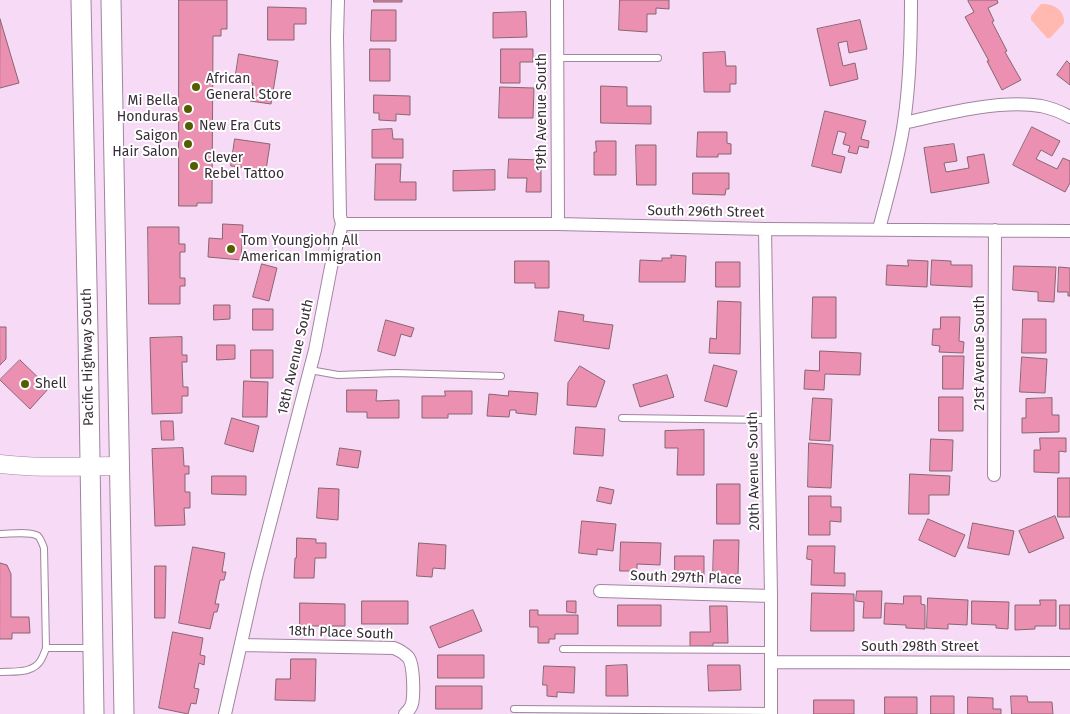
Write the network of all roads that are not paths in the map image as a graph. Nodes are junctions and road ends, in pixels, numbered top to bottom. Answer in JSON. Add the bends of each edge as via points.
{"nodes":[{"id":1,"x":81,"y":0,"type":"edge"},
{"id":2,"x":111,"y":0,"type":"edge"},
{"id":3,"x":338,"y":0,"type":"edge"},
{"id":4,"x":557,"y":0,"type":"edge"},
{"id":5,"x":911,"y":0,"type":"edge"},
{"id":6,"x":557,"y":58,"type":"junction"},
{"id":7,"x":658,"y":58,"type":"dead end"},
{"id":8,"x":1070,"y":116,"type":"edge"},
{"id":9,"x":904,"y":123,"type":"junction"},
{"id":10,"x":342,"y":224,"type":"junction"},
{"id":11,"x":558,"y":224,"type":"junction"},
{"id":12,"x":765,"y":228,"type":"junction"},
{"id":13,"x":879,"y":230,"type":"junction"},
{"id":14,"x":995,"y":230,"type":"junction"},
{"id":15,"x":1070,"y":231,"type":"edge"},
{"id":16,"x":310,"y":370,"type":"junction"},
{"id":17,"x":501,"y":376,"type":"dead end"},
{"id":18,"x":622,"y":418,"type":"dead end"},
{"id":19,"x":768,"y":420,"type":"junction"},
{"id":20,"x":0,"y":464,"type":"edge"},
{"id":21,"x":90,"y":466,"type":"junction"},
{"id":22,"x":120,"y":466,"type":"junction"},
{"id":23,"x":994,"y":475,"type":"dead end"},
{"id":24,"x":0,"y":534,"type":"edge"},
{"id":25,"x":600,"y":590,"type":"dead end"},
{"id":26,"x":771,"y":596,"type":"junction"},
{"id":27,"x":241,"y":645,"type":"junction"},
{"id":28,"x":46,"y":648,"type":"junction"},
{"id":29,"x":93,"y":648,"type":"junction"},
{"id":30,"x":562,"y":649,"type":"dead end"},
{"id":31,"x":771,"y":656,"type":"junction"},
{"id":32,"x":1070,"y":663,"type":"edge"},
{"id":33,"x":0,"y":672,"type":"edge"},
{"id":34,"x":514,"y":709,"type":"dead end"},
{"id":35,"x":771,"y":713,"type":"edge"},
{"id":36,"x":94,"y":714,"type":"edge"},
{"id":37,"x":124,"y":714,"type":"edge"},
{"id":38,"x":225,"y":714,"type":"edge"},
{"id":39,"x":405,"y":714,"type":"edge"}],
"edges":[{"from":1,"to":21,"type":"main road","name":"Pacific Highway South"},
{"from":2,"to":22,"type":"main road"},
{"from":3,"to":10,"type":"street","name":"18th Avenue South"},
{"from":4,"to":6,"type":"street","name":"19th Avenue South"},
{"from":5,"to":9,"type":"street"},
{"from":6,"to":7,"type":"lane"},
{"from":6,"to":11,"type":"street","name":"19th Avenue South"},
{"from":8,"to":9,"type":"street","via":[[1043,106],[1022,104],[968,110]]},
{"from":9,"to":13,"type":"street"},
{"from":10,"to":11,"type":"street","name":"South 296th Street"},
{"from":10,"to":16,"type":"street","name":"18th Avenue South"},
{"from":11,"to":12,"type":"street","name":"South 296th Street"},
{"from":12,"to":13,"type":"street","name":"South 296th Street"},
{"from":12,"to":19,"type":"street","name":"20th Avenue South"},
{"from":13,"to":14,"type":"street","name":"South 296th Street"},
{"from":14,"to":15,"type":"street","name":"South 296th Street"},
{"from":14,"to":23,"type":"street","name":"21st Avenue South"},
{"from":16,"to":17,"type":"lane","via":[[338,375],[395,372]]},
{"from":16,"to":27,"type":"street","name":"18th Avenue South"},
{"from":18,"to":19,"type":"lane"},
{"from":19,"to":26,"type":"street","name":"20th Avenue South"},
{"from":20,"to":21,"type":"main road"},
{"from":21,"to":22,"type":"main road"},
{"from":21,"to":29,"type":"main road","name":"Pacific Highway South"},
{"from":22,"to":37,"type":"main road"},
{"from":24,"to":28,"type":"lane","via":[[28,533],[37,535],[41,540],[44,548]]},
{"from":25,"to":26,"type":"street","name":"South 297th Place"},
{"from":26,"to":31,"type":"street","name":"20th Avenue South"},
{"from":27,"to":38,"type":"street","name":"18th Avenue South"},
{"from":27,"to":39,"type":"street","name":"18th Place South","via":[[394,648],[408,657],[412,665],[412,703]]},
{"from":28,"to":29,"type":"lane"},
{"from":28,"to":33,"type":"lane","via":[[33,668]]},
{"from":29,"to":36,"type":"main road","name":"Pacific Highway South"},
{"from":30,"to":31,"type":"lane"},
{"from":31,"to":32,"type":"street","name":"South 298th Street"},
{"from":31,"to":35,"type":"street","name":"20th Avenue South"},
{"from":34,"to":35,"type":"lane"}]}
